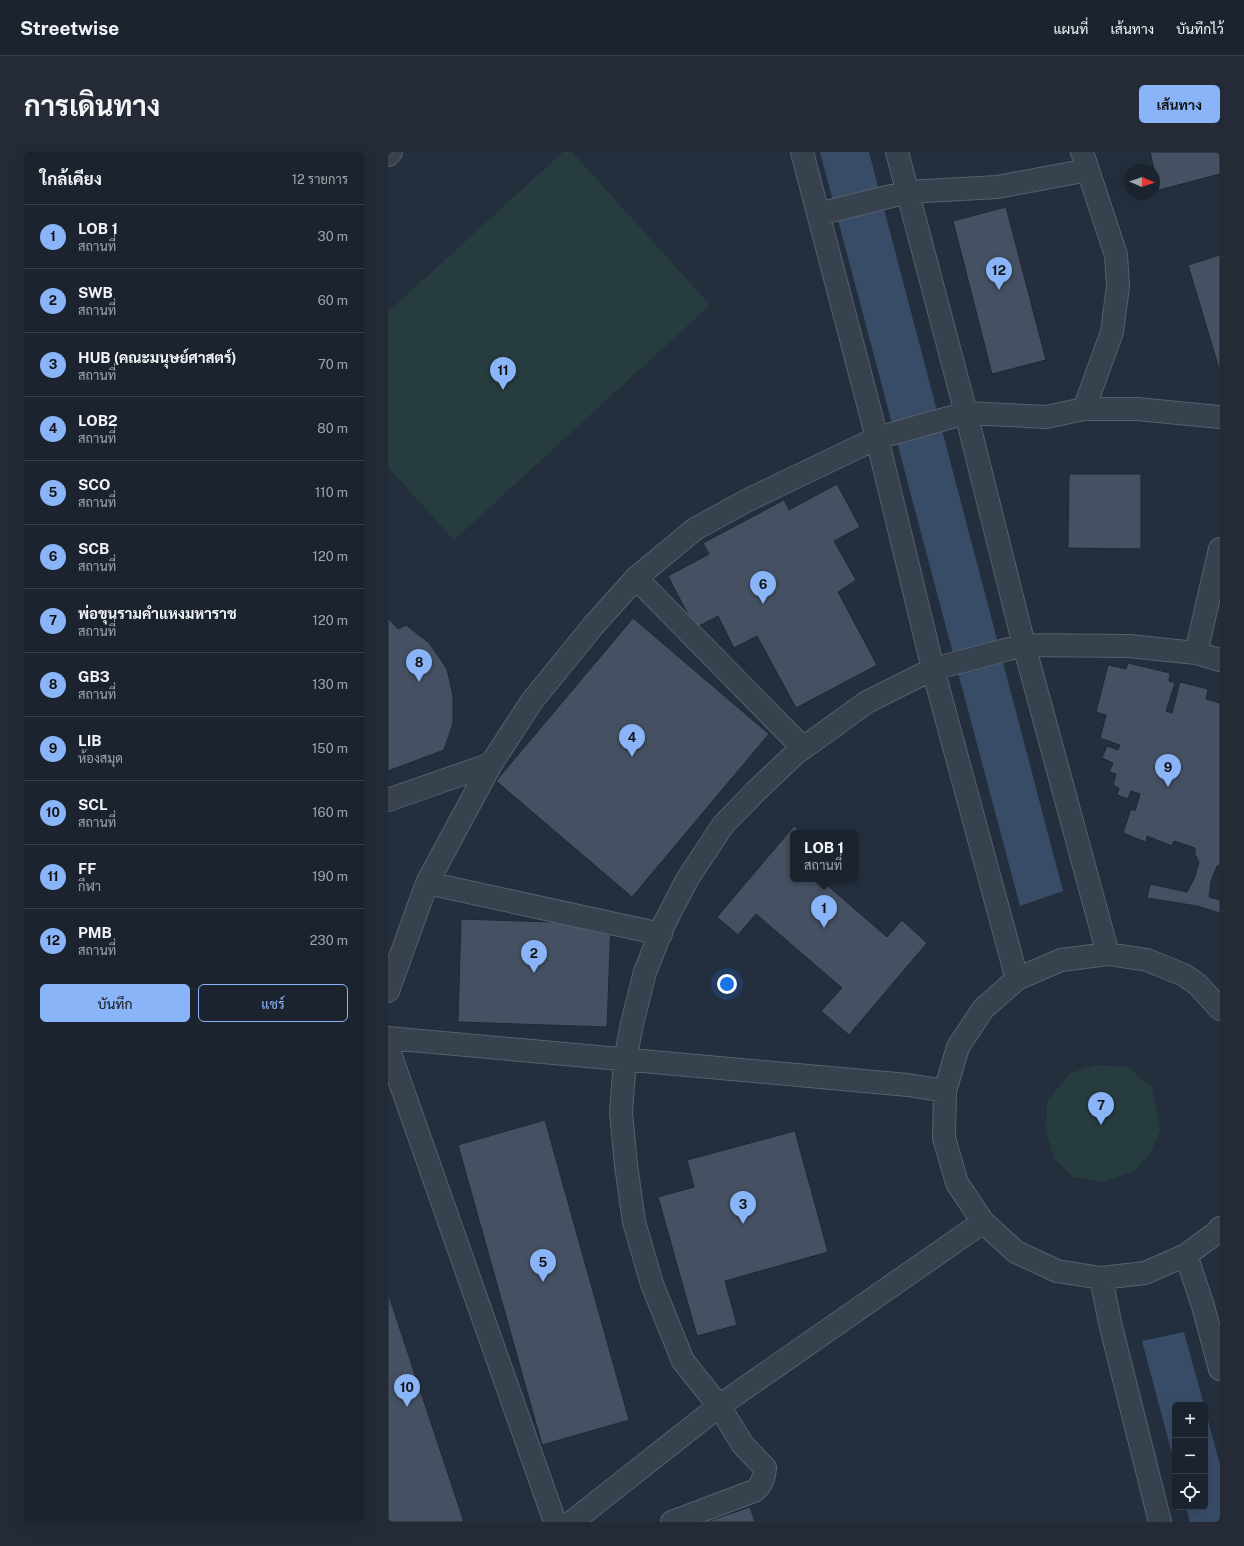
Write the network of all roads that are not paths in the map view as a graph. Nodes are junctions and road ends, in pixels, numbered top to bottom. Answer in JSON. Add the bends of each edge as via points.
{"nodes":[{"id":1,"x":391,"y":152,"type":"edge"},
{"id":2,"x":802,"y":152,"type":"edge"},
{"id":3,"x":897,"y":152,"type":"edge"},
{"id":4,"x":388,"y":155,"type":"edge"},
{"id":5,"x":1085,"y":161,"type":"edge"},
{"id":6,"x":899,"y":194,"type":"junction"},
{"id":7,"x":825,"y":212,"type":"junction"},
{"id":8,"x":1084,"y":409,"type":"junction"},
{"id":9,"x":958,"y":415,"type":"junction"},
{"id":10,"x":1220,"y":417,"type":"edge"},
{"id":11,"x":882,"y":436,"type":"junction"},
{"id":12,"x":1220,"y":549,"type":"edge"},
{"id":13,"x":636,"y":578,"type":"junction"},
{"id":14,"x":1016,"y":647,"type":"junction"},
{"id":15,"x":1196,"y":653,"type":"junction"},
{"id":16,"x":1220,"y":660,"type":"edge"},
{"id":17,"x":940,"y":667,"type":"junction"},
{"id":18,"x":803,"y":748,"type":"junction"},
{"id":19,"x":491,"y":764,"type":"junction"},
{"id":20,"x":388,"y":800,"type":"edge"},
{"id":21,"x":427,"y":883,"type":"junction"},
{"id":22,"x":661,"y":934,"type":"junction"},
{"id":23,"x":1108,"y":954,"type":"junction"},
{"id":24,"x":1017,"y":979,"type":"junction"},
{"id":25,"x":1197,"y":984,"type":"junction"},
{"id":26,"x":1220,"y":985,"type":"edge"},
{"id":27,"x":388,"y":991,"type":"edge"},
{"id":28,"x":1220,"y":1009,"type":"edge"},
{"id":29,"x":388,"y":1038,"type":"edge"},
{"id":30,"x":388,"y":1048,"type":"edge"},
{"id":31,"x":625,"y":1060,"type":"junction"},
{"id":32,"x":945,"y":1091,"type":"junction"},
{"id":33,"x":982,"y":1222,"type":"junction"},
{"id":34,"x":1220,"y":1228,"type":"edge"},
{"id":35,"x":1186,"y":1255,"type":"junction"},
{"id":36,"x":1101,"y":1278,"type":"junction"},
{"id":37,"x":1220,"y":1369,"type":"edge"},
{"id":38,"x":719,"y":1406,"type":"junction"},
{"id":39,"x":555,"y":1522,"type":"edge"},
{"id":40,"x":572,"y":1522,"type":"edge"},
{"id":41,"x":672,"y":1522,"type":"edge"},
{"id":42,"x":1160,"y":1522,"type":"edge"}],
"edges":[{"from":1,"to":4,"type":"lane"},
{"from":2,"to":7,"type":"lane"},
{"from":3,"to":6,"type":"lane"},
{"from":5,"to":6,"type":"lane","via":[[997,187]]},
{"from":5,"to":8,"type":"lane","via":[[1116,255],[1118,286],[1112,332]]},
{"from":6,"to":7,"type":"lane"},
{"from":6,"to":9,"type":"lane"},
{"from":7,"to":11,"type":"lane"},
{"from":8,"to":9,"type":"lane","via":[[1046,416]]},
{"from":8,"to":10,"type":"lane","via":[[1137,409]]},
{"from":9,"to":11,"type":"lane"},
{"from":9,"to":14,"type":"lane"},
{"from":11,"to":13,"type":"lane","via":[[748,500],[695,529]]},
{"from":11,"to":17,"type":"lane"},
{"from":12,"to":15,"type":"lane"},
{"from":13,"to":18,"type":"lane"},
{"from":13,"to":19,"type":"lane","via":[[532,701]]},
{"from":14,"to":15,"type":"lane","via":[[1129,646]]},
{"from":14,"to":17,"type":"lane"},
{"from":14,"to":23,"type":"lane"},
{"from":15,"to":16,"type":"lane"},
{"from":17,"to":18,"type":"lane","via":[[867,702]]},
{"from":17,"to":24,"type":"lane"},
{"from":18,"to":22,"type":"lane","via":[[723,825],[688,878]]},
{"from":19,"to":20,"type":"lane"},
{"from":19,"to":21,"type":"lane"},
{"from":21,"to":22,"type":"lane"},
{"from":21,"to":27,"type":"lane"},
{"from":22,"to":31,"type":"lane","via":[[645,972]]},
{"from":23,"to":24,"type":"lane","via":[[1061,960]]},
{"from":23,"to":25,"type":"lane","via":[[1147,960],[1184,975]]},
{"from":24,"to":32,"type":"lane","via":[[983,1009],[958,1047]]},
{"from":25,"to":26,"type":"lane"},
{"from":25,"to":28,"type":"lane"},
{"from":29,"to":31,"type":"lane"},
{"from":30,"to":39,"type":"lane"},
{"from":31,"to":32,"type":"lane","via":[[908,1085]]},
{"from":31,"to":38,"type":"lane","via":[[621,1112],[634,1222],[652,1284],[683,1361]]},
{"from":32,"to":33,"type":"lane","via":[[944,1138],[958,1183]]},
{"from":33,"to":36,"type":"lane","via":[[1016,1252],[1043,1265],[1057,1271]]},
{"from":33,"to":38,"type":"lane"},
{"from":34,"to":35,"type":"lane"},
{"from":35,"to":36,"type":"lane","via":[[1145,1273]]},
{"from":35,"to":37,"type":"lane"},
{"from":36,"to":42,"type":"lane"},
{"from":38,"to":40,"type":"lane"},
{"from":38,"to":41,"type":"lane","via":[[743,1445],[765,1468],[764,1478],[754,1491]]}]}
